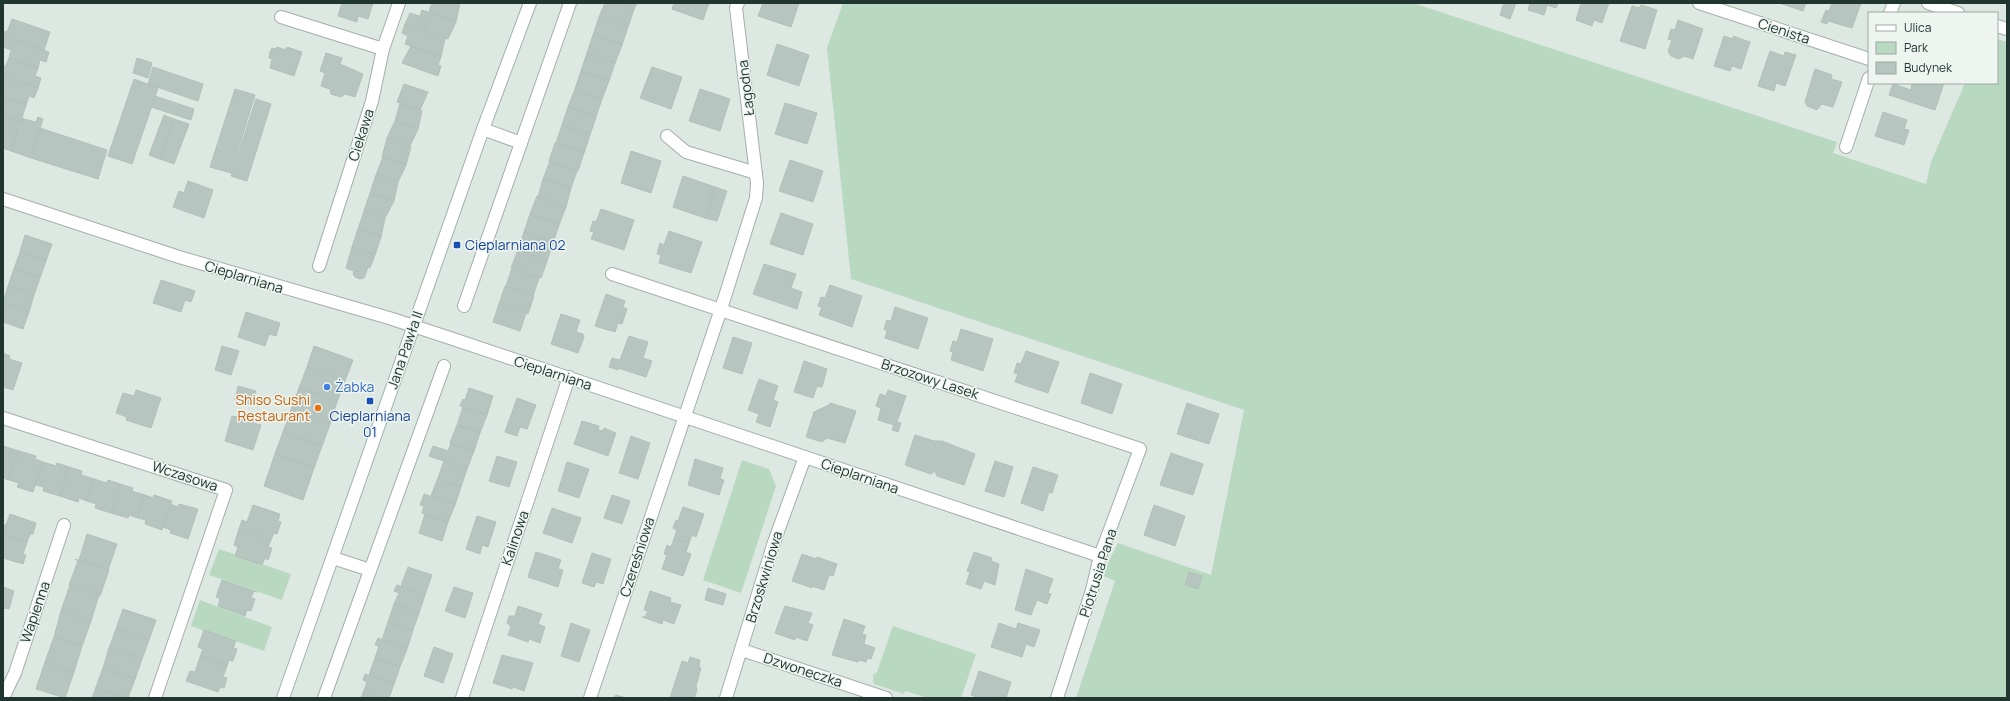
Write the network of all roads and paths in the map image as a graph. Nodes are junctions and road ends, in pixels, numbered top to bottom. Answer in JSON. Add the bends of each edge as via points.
{"nodes":[{"id":1,"x":399,"y":3,"type":"edge"},
{"id":2,"x":530,"y":3,"type":"edge"},
{"id":3,"x":570,"y":3,"type":"edge"},
{"id":4,"x":738,"y":3,"type":"edge"},
{"id":5,"x":1699,"y":3,"type":"edge"},
{"id":6,"x":1928,"y":3,"type":"edge"},
{"id":7,"x":1955,"y":12,"type":"edge"},
{"id":8,"x":281,"y":17,"type":"dead end"},
{"id":9,"x":384,"y":49,"type":"junction"},
{"id":10,"x":1868,"y":59,"type":"edge"},
{"id":11,"x":1868,"y":81,"type":"edge"},
{"id":12,"x":483,"y":129,"type":"junction"},
{"id":13,"x":667,"y":136,"type":"dead end"},
{"id":14,"x":521,"y":143,"type":"junction"},
{"id":15,"x":1846,"y":147,"type":"dead end"},
{"id":16,"x":756,"y":173,"type":"junction"},
{"id":17,"x":3,"y":199,"type":"edge"},
{"id":18,"x":319,"y":266,"type":"dead end"},
{"id":19,"x":612,"y":274,"type":"dead end"},
{"id":20,"x":464,"y":306,"type":"dead end"},
{"id":21,"x":721,"y":309,"type":"junction"},
{"id":22,"x":413,"y":328,"type":"junction"},
{"id":23,"x":444,"y":366,"type":"dead end"},
{"id":24,"x":569,"y":378,"type":"junction"},
{"id":25,"x":684,"y":416,"type":"junction"},
{"id":26,"x":3,"y":418,"type":"edge"},
{"id":27,"x":1140,"y":449,"type":"joint"},
{"id":28,"x":805,"y":457,"type":"junction"},
{"id":29,"x":64,"y":526,"type":"dead end"},
{"id":30,"x":1100,"y":556,"type":"junction"},
{"id":31,"x":333,"y":558,"type":"junction"},
{"id":32,"x":370,"y":570,"type":"junction"},
{"id":33,"x":742,"y":650,"type":"junction"},
{"id":34,"x":3,"y":698,"type":"edge"},
{"id":35,"x":155,"y":698,"type":"edge"},
{"id":36,"x":283,"y":698,"type":"edge"},
{"id":37,"x":324,"y":698,"type":"edge"},
{"id":38,"x":462,"y":698,"type":"edge"},
{"id":39,"x":590,"y":698,"type":"edge"},
{"id":40,"x":726,"y":698,"type":"edge"},
{"id":41,"x":886,"y":698,"type":"edge"},
{"id":42,"x":1057,"y":698,"type":"edge"}],
"edges":[{"from":1,"to":9,"type":"street","name":"Ciekawa"},
{"from":2,"to":12,"type":"street","name":"Jana Pawła II"},
{"from":3,"to":14,"type":"street"},
{"from":4,"to":16,"type":"street","name":"Łagodna","via":[[736,8]]},
{"from":5,"to":10,"type":"street","name":"Cienista"},
{"from":6,"to":7,"type":"street"},
{"from":8,"to":9,"type":"street"},
{"from":9,"to":18,"type":"street","name":"Ciekawa","via":[[372,101]]},
{"from":11,"to":15,"type":"street"},
{"from":12,"to":14,"type":"street"},
{"from":12,"to":22,"type":"street","name":"Jana Pawła II"},
{"from":13,"to":16,"type":"street","via":[[686,152]]},
{"from":14,"to":20,"type":"street"},
{"from":16,"to":21,"type":"street","name":"Łagodna","via":[[756,198]]},
{"from":17,"to":22,"type":"street","name":"Cieplarniana","via":[[187,259],[389,318]]},
{"from":19,"to":21,"type":"street"},
{"from":21,"to":25,"type":"street","name":"Łagodna"},
{"from":21,"to":27,"type":"street","name":"Brzozowy Lasek"},
{"from":22,"to":24,"type":"street","name":"Cieplarniana"},
{"from":22,"to":31,"type":"street","name":"Jana Pawła II"},
{"from":23,"to":32,"type":"street"},
{"from":24,"to":25,"type":"street","name":"Cieplarniana"},
{"from":24,"to":38,"type":"street","name":"Kalinowa"},
{"from":25,"to":28,"type":"street","name":"Cieplarniana"},
{"from":25,"to":39,"type":"street","name":"Czereśniowa"},
{"from":26,"to":35,"type":"street","name":"Wczasowa","via":[[226,490]]},
{"from":27,"to":30,"type":"street","name":"Piotrusia Pana"},
{"from":28,"to":30,"type":"street","name":"Cieplarniana"},
{"from":28,"to":33,"type":"street","name":"Brzoskwiniowa","via":[[773,545]]},
{"from":29,"to":34,"type":"street","name":"Wapienna","via":[[15,673]]},
{"from":30,"to":42,"type":"street","name":"Piotrusia Pana","via":[[1092,590]]},
{"from":31,"to":32,"type":"street"},
{"from":31,"to":36,"type":"street","name":"Jana Pawła II"},
{"from":32,"to":37,"type":"street"},
{"from":33,"to":40,"type":"street","name":"Brzoskwiniowa"},
{"from":33,"to":41,"type":"street","name":"Dzwoneczka"}]}
